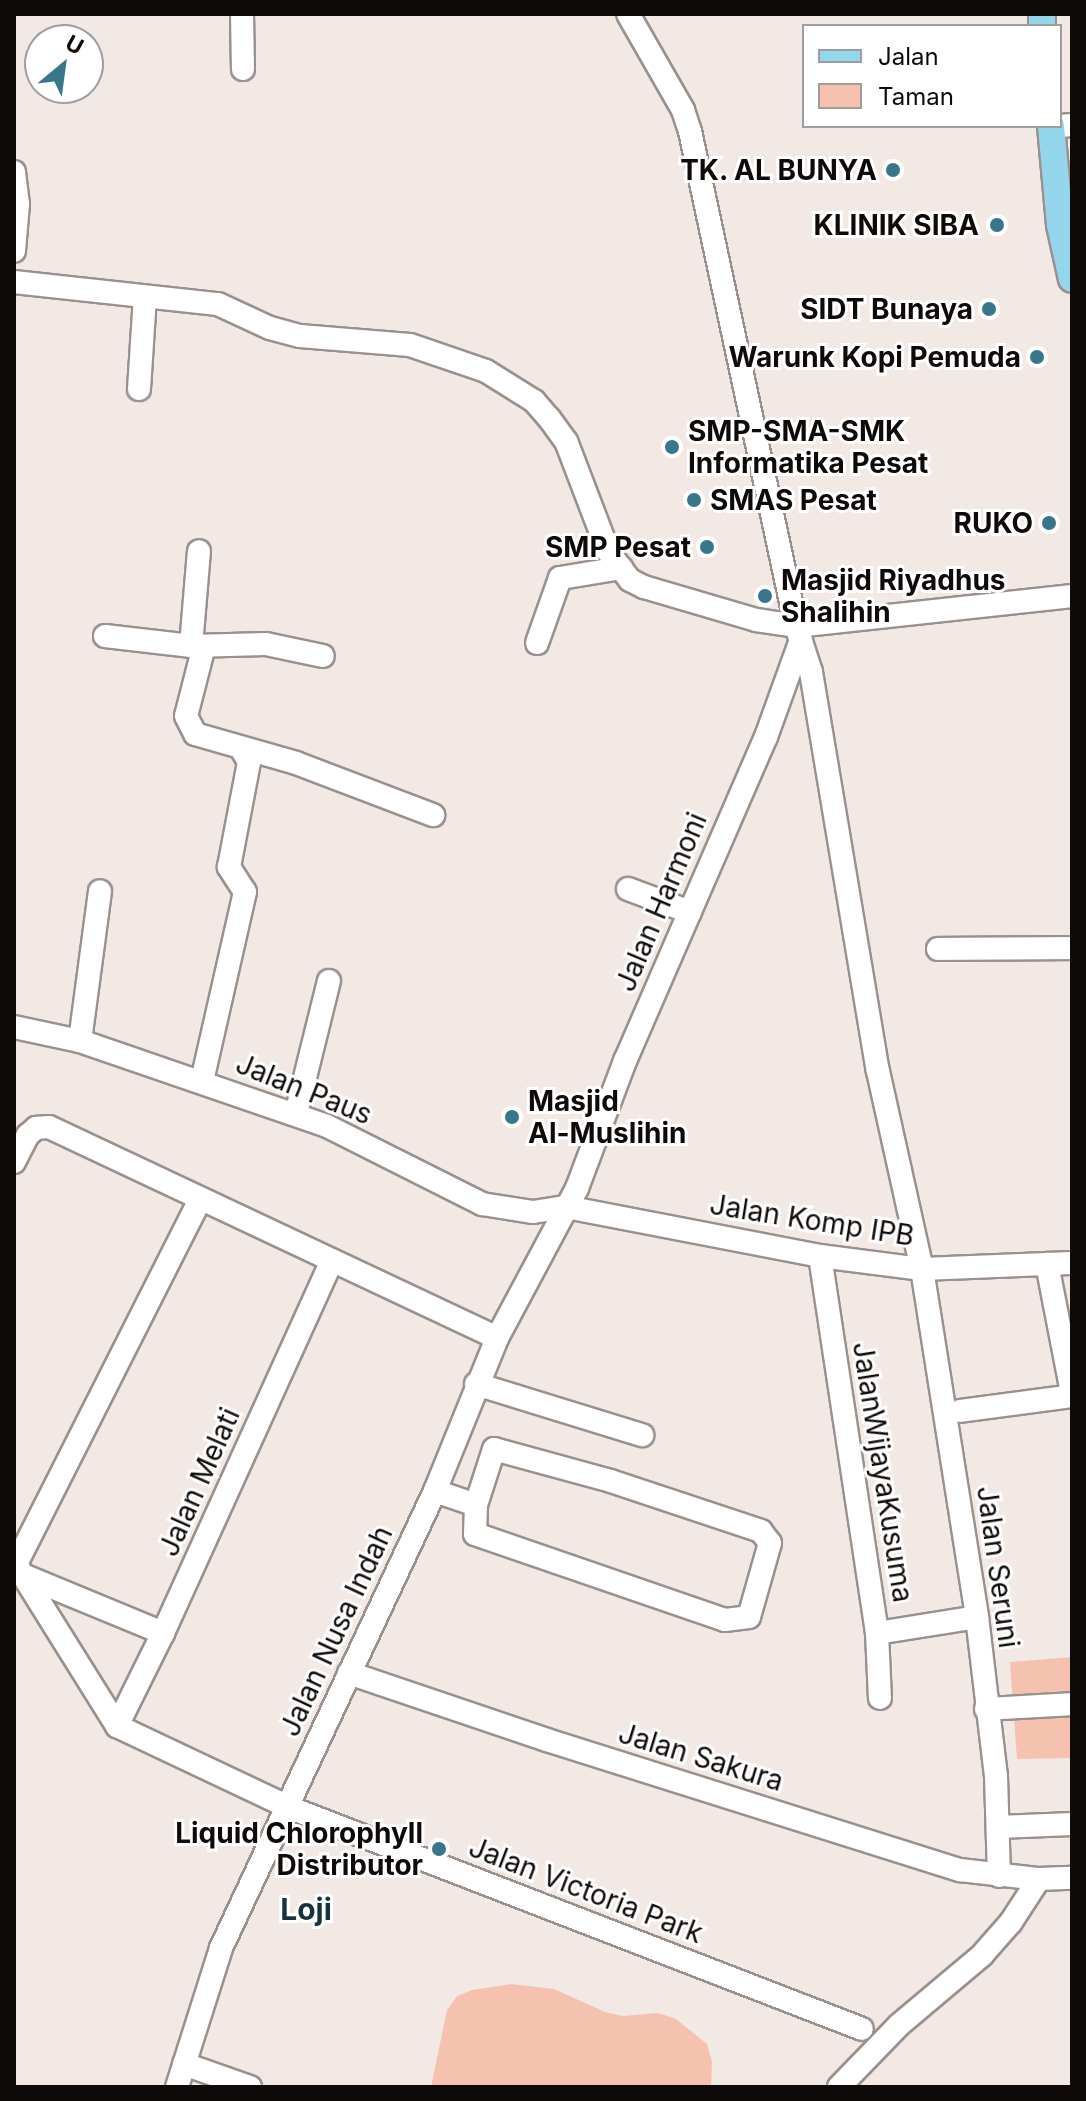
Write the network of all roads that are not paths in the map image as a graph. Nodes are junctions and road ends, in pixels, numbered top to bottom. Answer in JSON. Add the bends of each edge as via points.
{"nodes":[{"id":1,"x":242,"y":14,"type":"edge"},
{"id":2,"x":628,"y":14,"type":"edge"},
{"id":3,"x":243,"y":69,"type":"dead end"},
{"id":4,"x":1051,"y":128,"type":"edge"},
{"id":5,"x":14,"y":172,"type":"edge"},
{"id":6,"x":14,"y":251,"type":"edge"},
{"id":7,"x":1072,"y":279,"type":"edge"},
{"id":8,"x":14,"y":282,"type":"edge"},
{"id":9,"x":145,"y":297,"type":"junction"},
{"id":10,"x":139,"y":389,"type":"dead end"},
{"id":11,"x":199,"y":551,"type":"dead end"},
{"id":12,"x":621,"y":568,"type":"junction"},
{"id":13,"x":1072,"y":596,"type":"edge"},
{"id":14,"x":798,"y":633,"type":"junction"},
{"id":15,"x":105,"y":636,"type":"dead end"},
{"id":16,"x":537,"y":643,"type":"dead end"},
{"id":17,"x":198,"y":646,"type":"junction"},
{"id":18,"x":323,"y":656,"type":"dead end"},
{"id":19,"x":242,"y":750,"type":"junction"},
{"id":20,"x":433,"y":815,"type":"dead end"},
{"id":21,"x":628,"y":889,"type":"dead end"},
{"id":22,"x":100,"y":891,"type":"dead end"},
{"id":23,"x":690,"y":912,"type":"junction"},
{"id":24,"x":1072,"y":948,"type":"edge"},
{"id":25,"x":938,"y":949,"type":"dead end"},
{"id":26,"x":329,"y":981,"type":"dead end"},
{"id":27,"x":14,"y":1027,"type":"edge"},
{"id":28,"x":80,"y":1041,"type":"junction"},
{"id":29,"x":202,"y":1081,"type":"junction"},
{"id":30,"x":296,"y":1114,"type":"junction"},
{"id":31,"x":14,"y":1162,"type":"edge"},
{"id":32,"x":572,"y":1198,"type":"junction"},
{"id":33,"x":200,"y":1200,"type":"junction"},
{"id":34,"x":820,"y":1256,"type":"junction"},
{"id":35,"x":332,"y":1260,"type":"junction"},
{"id":36,"x":1072,"y":1263,"type":"edge"},
{"id":37,"x":1047,"y":1264,"type":"junction"},
{"id":38,"x":922,"y":1269,"type":"junction"},
{"id":39,"x":497,"y":1338,"type":"junction"},
{"id":40,"x":476,"y":1384,"type":"junction"},
{"id":41,"x":1072,"y":1394,"type":"edge"},
{"id":42,"x":960,"y":1411,"type":"dead end"},
{"id":43,"x":642,"y":1435,"type":"dead end"},
{"id":44,"x":435,"y":1491,"type":"junction"},
{"id":45,"x":476,"y":1505,"type":"junction"},
{"id":46,"x":17,"y":1566,"type":"edge"},
{"id":47,"x":977,"y":1617,"type":"junction"},
{"id":48,"x":163,"y":1633,"type":"junction"},
{"id":49,"x":877,"y":1633,"type":"junction"},
{"id":50,"x":349,"y":1673,"type":"junction"},
{"id":51,"x":880,"y":1698,"type":"dead end"},
{"id":52,"x":1072,"y":1704,"type":"edge"},
{"id":53,"x":986,"y":1709,"type":"junction"},
{"id":54,"x":117,"y":1726,"type":"junction"},
{"id":55,"x":288,"y":1807,"type":"junction"},
{"id":56,"x":1072,"y":1824,"type":"edge"},
{"id":57,"x":998,"y":1827,"type":"junction"},
{"id":58,"x":999,"y":1876,"type":"junction"},
{"id":59,"x":1072,"y":1878,"type":"edge"},
{"id":60,"x":1039,"y":1879,"type":"junction"},
{"id":61,"x":862,"y":2029,"type":"dead end"},
{"id":62,"x":184,"y":2064,"type":"junction"},
{"id":63,"x":177,"y":2087,"type":"edge"},
{"id":64,"x":250,"y":2087,"type":"edge"},
{"id":65,"x":839,"y":2087,"type":"edge"}],
"edges":[{"from":1,"to":3,"type":"street"},
{"from":2,"to":14,"type":"street","name":"Jalan Seruni","via":[[690,131]]},
{"from":4,"to":7,"type":"main road","via":[[1060,225]]},
{"from":5,"to":6,"type":"street"},
{"from":8,"to":9,"type":"street"},
{"from":9,"to":10,"type":"street"},
{"from":9,"to":12,"type":"street","via":[[218,304],[300,336],[421,347],[507,381],[534,401],[566,441],[608,551]]},
{"from":11,"to":17,"type":"street"},
{"from":12,"to":14,"type":"street","via":[[644,587]]},
{"from":12,"to":16,"type":"street","via":[[560,578]]},
{"from":13,"to":14,"type":"street"},
{"from":14,"to":23,"type":"street","name":"Jalan Harmoni","via":[[766,737]]},
{"from":14,"to":38,"type":"street","name":"Jalan Seruni","via":[[811,672],[878,1071]]},
{"from":15,"to":17,"type":"street"},
{"from":17,"to":18,"type":"street","via":[[266,644]]},
{"from":17,"to":19,"type":"street","via":[[187,724],[195,734]]},
{"from":19,"to":20,"type":"street","via":[[296,763]]},
{"from":19,"to":29,"type":"street","via":[[249,762],[229,867],[245,892]]},
{"from":21,"to":23,"type":"street"},
{"from":22,"to":28,"type":"street"},
{"from":23,"to":32,"type":"street","name":"Jalan Harmoni"},
{"from":24,"to":25,"type":"street"},
{"from":26,"to":30,"type":"street"},
{"from":27,"to":28,"type":"street","name":"Jalan Paus"},
{"from":28,"to":29,"type":"street","name":"Jalan Paus"},
{"from":29,"to":30,"type":"street","name":"Jalan Paus"},
{"from":30,"to":32,"type":"street","name":"Jalan Paus","via":[[351,1136],[482,1204],[533,1212]]},
{"from":31,"to":33,"type":"street","via":[[28,1135],[49,1127]]},
{"from":32,"to":34,"type":"street","name":"Jalan Komp IPB"},
{"from":32,"to":39,"type":"street","name":"Jalan Nusa Indah"},
{"from":33,"to":35,"type":"street"},
{"from":33,"to":46,"type":"street"},
{"from":34,"to":38,"type":"street","name":"Jalan Komp IPB"},
{"from":34,"to":49,"type":"street","name":"JalanWijayaKusuma"},
{"from":35,"to":39,"type":"street"},
{"from":35,"to":48,"type":"street","name":"Jalan Melati"},
{"from":36,"to":37,"type":"street","name":"Jalan Komp IPB"},
{"from":37,"to":38,"type":"street","name":"Jalan Komp IPB"},
{"from":37,"to":41,"type":"street"},
{"from":38,"to":47,"type":"street","name":"Jalan Seruni"},
{"from":39,"to":40,"type":"street","name":"Jalan Nusa Indah"},
{"from":40,"to":43,"type":"street"},
{"from":40,"to":44,"type":"street","name":"Jalan Nusa Indah"},
{"from":41,"to":42,"type":"street"},
{"from":44,"to":45,"type":"street"},
{"from":44,"to":50,"type":"street","name":"Jalan Nusa Indah"},
{"from":45,"to":45,"type":"street","via":[[475,1534],[725,1620],[749,1617],[770,1543],[761,1531],[494,1449]]},
{"from":46,"to":48,"type":"street"},
{"from":46,"to":54,"type":"street"},
{"from":47,"to":49,"type":"street"},
{"from":47,"to":53,"type":"street","name":"Jalan Seruni"},
{"from":48,"to":54,"type":"street","name":"Jalan Melati"},
{"from":49,"to":51,"type":"street","name":"JalanWijayaKusuma"},
{"from":50,"to":55,"type":"street","name":"Jalan Nusa Indah"},
{"from":50,"to":58,"type":"street","name":"Jalan Sakura","via":[[930,1860]]},
{"from":52,"to":53,"type":"street"},
{"from":53,"to":57,"type":"street","name":"Jalan Seruni"},
{"from":54,"to":55,"type":"street","name":"Jalan Victoria Park"},
{"from":55,"to":61,"type":"street","name":"Jalan Victoria Park"},
{"from":55,"to":62,"type":"street","name":"Jalan Nusa Indah","via":[[221,1948]]},
{"from":56,"to":57,"type":"street"},
{"from":57,"to":58,"type":"street","name":"Jalan Seruni"},
{"from":58,"to":60,"type":"street","name":"Jalan Sakura"},
{"from":59,"to":60,"type":"street","name":"Jalan Sakura"},
{"from":60,"to":65,"type":"street","via":[[982,1955],[899,2025]]},
{"from":62,"to":63,"type":"street","name":"Jalan Nusa Indah"},
{"from":62,"to":64,"type":"street"}]}
